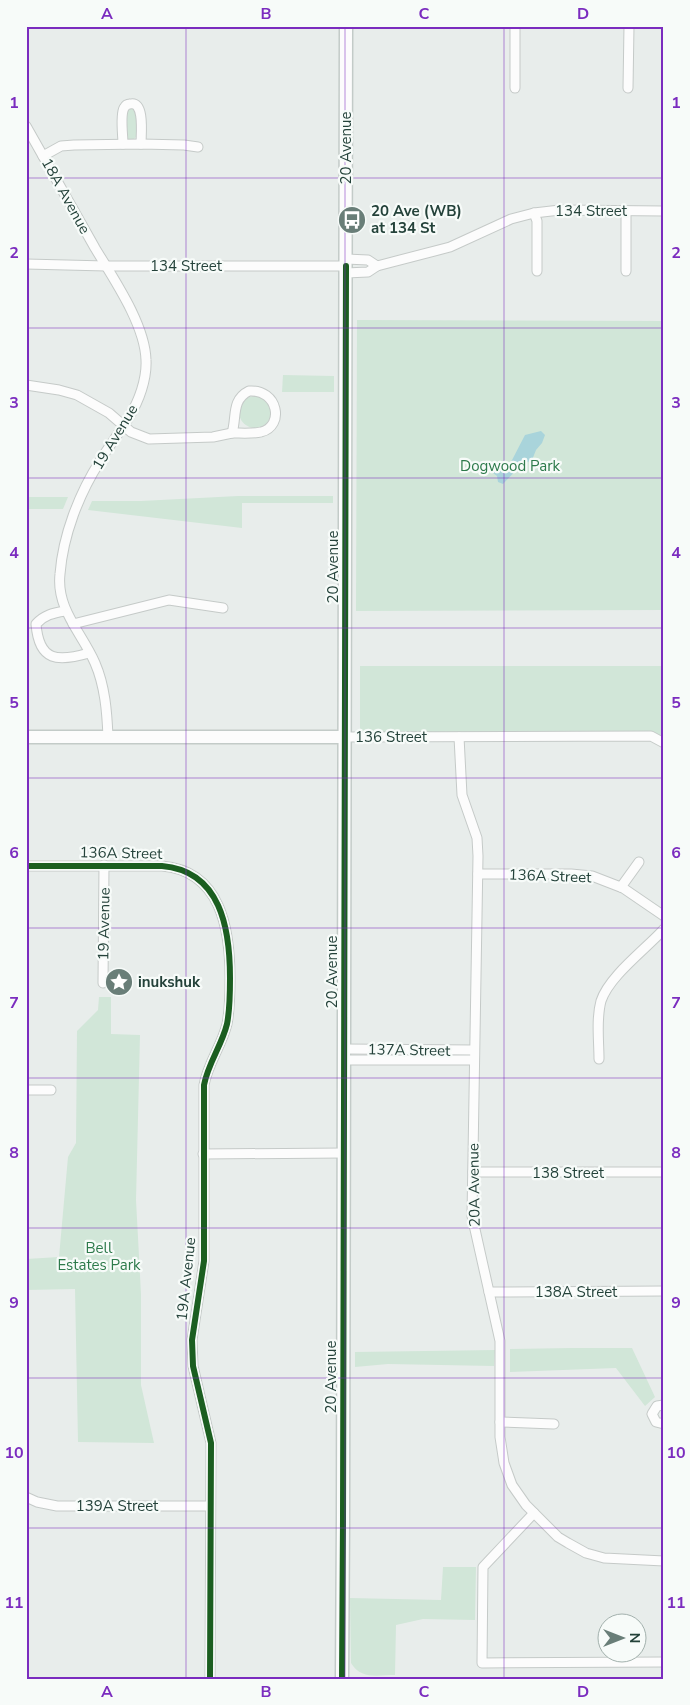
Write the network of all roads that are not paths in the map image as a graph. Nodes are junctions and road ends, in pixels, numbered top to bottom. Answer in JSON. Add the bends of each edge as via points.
{"nodes":[{"id":1,"x":346,"y":26,"type":"edge"},
{"id":2,"x":515,"y":26,"type":"edge"},
{"id":3,"x":629,"y":26,"type":"edge"},
{"id":4,"x":515,"y":88,"type":"dead end"},
{"id":5,"x":628,"y":88,"type":"dead end"},
{"id":6,"x":26,"y":126,"type":"edge"},
{"id":7,"x":123,"y":144,"type":"junction"},
{"id":8,"x":141,"y":144,"type":"junction"},
{"id":9,"x":198,"y":147,"type":"dead end"},
{"id":10,"x":43,"y":156,"type":"junction"},
{"id":11,"x":626,"y":211,"type":"junction"},
{"id":12,"x":664,"y":211,"type":"edge"},
{"id":13,"x":534,"y":213,"type":"junction"},
{"id":14,"x":26,"y":264,"type":"edge"},
{"id":15,"x":106,"y":266,"type":"junction"},
{"id":16,"x":346,"y":266,"type":"junction"},
{"id":17,"x":377,"y":266,"type":"junction"},
{"id":18,"x":537,"y":271,"type":"dead end"},
{"id":19,"x":626,"y":271,"type":"dead end"},
{"id":20,"x":26,"y":386,"type":"edge"},
{"id":21,"x":123,"y":426,"type":"junction"},
{"id":22,"x":232,"y":433,"type":"junction"},
{"id":23,"x":223,"y":608,"type":"dead end"},
{"id":24,"x":65,"y":611,"type":"junction"},
{"id":25,"x":73,"y":624,"type":"junction"},
{"id":26,"x":89,"y":653,"type":"junction"},
{"id":27,"x":26,"y":737,"type":"edge"},
{"id":28,"x":108,"y":737,"type":"junction"},
{"id":29,"x":345,"y":737,"type":"junction"},
{"id":30,"x":459,"y":738,"type":"junction"},
{"id":31,"x":664,"y":743,"type":"edge"},
{"id":32,"x":638,"y":862,"type":"dead end"},
{"id":33,"x":104,"y":865,"type":"junction"},
{"id":34,"x":26,"y":866,"type":"edge"},
{"id":35,"x":478,"y":874,"type":"junction"},
{"id":36,"x":621,"y":887,"type":"junction"},
{"id":37,"x":208,"y":888,"type":"joint"},
{"id":38,"x":664,"y":916,"type":"edge"},
{"id":39,"x":664,"y":929,"type":"edge"},
{"id":40,"x":103,"y":983,"type":"dead end"},
{"id":41,"x":420,"y":1050,"type":"junction"},
{"id":42,"x":474,"y":1050,"type":"junction"},
{"id":43,"x":345,"y":1054,"type":"junction"},
{"id":44,"x":599,"y":1059,"type":"dead end"},
{"id":45,"x":420,"y":1060,"type":"junction"},
{"id":46,"x":474,"y":1060,"type":"junction"},
{"id":47,"x":26,"y":1090,"type":"edge"},
{"id":48,"x":51,"y":1090,"type":"dead end"},
{"id":49,"x":344,"y":1153,"type":"junction"},
{"id":50,"x":203,"y":1154,"type":"junction"},
{"id":51,"x":473,"y":1172,"type":"junction"},
{"id":52,"x":664,"y":1172,"type":"edge"},
{"id":53,"x":664,"y":1291,"type":"edge"},
{"id":54,"x":489,"y":1292,"type":"junction"},
{"id":55,"x":664,"y":1405,"type":"edge"},
{"id":56,"x":500,"y":1422,"type":"junction"},
{"id":57,"x":554,"y":1424,"type":"dead end"},
{"id":58,"x":664,"y":1424,"type":"edge"},
{"id":59,"x":26,"y":1497,"type":"edge"},
{"id":60,"x":210,"y":1506,"type":"junction"},
{"id":61,"x":534,"y":1514,"type":"junction"},
{"id":62,"x":664,"y":1560,"type":"edge"},
{"id":63,"x":664,"y":1662,"type":"edge"},
{"id":64,"x":210,"y":1679,"type":"edge"},
{"id":65,"x":342,"y":1679,"type":"edge"}],
"edges":[{"from":1,"to":16,"type":"street","name":"20 Avenue"},
{"from":2,"to":4,"type":"street"},
{"from":3,"to":5,"type":"street"},
{"from":6,"to":10,"type":"street","name":"18A Avenue"},
{"from":7,"to":8,"type":"street"},
{"from":7,"to":8,"type":"street","via":[[123,111],[131,103],[140,109]]},
{"from":7,"to":10,"type":"street","via":[[61,146]]},
{"from":8,"to":9,"type":"street"},
{"from":10,"to":15,"type":"street","name":"18A Avenue"},
{"from":11,"to":12,"type":"street","name":"134 Street"},
{"from":11,"to":13,"type":"street","name":"134 Street"},
{"from":11,"to":19,"type":"street"},
{"from":13,"to":17,"type":"street","name":"134 Street","via":[[511,219],[450,246]]},
{"from":13,"to":18,"type":"street","via":[[537,221]]},
{"from":14,"to":15,"type":"street","name":"134 Street"},
{"from":15,"to":16,"type":"street","name":"134 Street"},
{"from":15,"to":21,"type":"street","name":"19 Avenue","via":[[136,322],[146,360],[144,383]]},
{"from":16,"to":17,"type":"street","name":"134 Street","via":[[368,260]]},
{"from":16,"to":17,"type":"street","name":"134 Street","via":[[368,272]]},
{"from":16,"to":29,"type":"street","name":"20 Avenue"},
{"from":20,"to":21,"type":"street","via":[[77,395],[109,413]]},
{"from":21,"to":22,"type":"street","via":[[149,439],[213,437]]},
{"from":21,"to":24,"type":"street","name":"19 Avenue","via":[[91,476],[68,531],[59,575]]},
{"from":22,"to":22,"type":"street","via":[[260,432],[272,424],[275,409],[268,396],[249,391],[239,398]]},
{"from":23,"to":25,"type":"street","via":[[169,600]]},
{"from":24,"to":25,"type":"street","name":"19 Avenue"},
{"from":24,"to":26,"type":"street","via":[[48,614],[36,624],[37,640],[43,651],[57,658],[69,659]]},
{"from":25,"to":26,"type":"street","name":"19 Avenue"},
{"from":26,"to":28,"type":"street","name":"19 Avenue","via":[[102,684]]},
{"from":27,"to":28,"type":"street","name":"136 Street"},
{"from":28,"to":29,"type":"street","name":"136 Street"},
{"from":29,"to":30,"type":"street","name":"136 Street"},
{"from":29,"to":43,"type":"street","name":"20 Avenue"},
{"from":30,"to":31,"type":"street","name":"136 Street","via":[[650,736]]},
{"from":30,"to":35,"type":"street","name":"20A Avenue","via":[[461,789],[477,838]]},
{"from":32,"to":36,"type":"street"},
{"from":33,"to":34,"type":"street","name":"136A Street"},
{"from":33,"to":37,"type":"street","name":"136A Street","via":[[172,867],[192,874]]},
{"from":33,"to":40,"type":"street","name":"19 Avenue"},
{"from":35,"to":36,"type":"street","name":"136A Street","via":[[582,874]]},
{"from":35,"to":42,"type":"street","name":"20A Avenue"},
{"from":36,"to":38,"type":"street","name":"136A Street"},
{"from":37,"to":50,"type":"street","name":"19A Avenue","via":[[228,939],[230,1002],[226,1027],[206,1072]]},
{"from":39,"to":44,"type":"street","via":[[616,978],[603,996],[599,1017]]},
{"from":41,"to":42,"type":"street","name":"137A Street"},
{"from":41,"to":43,"type":"street","name":"137A Street"},
{"from":41,"to":45,"type":"street"},
{"from":42,"to":46,"type":"street","name":"20A Avenue"},
{"from":43,"to":45,"type":"street","name":"137A Street"},
{"from":43,"to":49,"type":"street","name":"20 Avenue"},
{"from":45,"to":46,"type":"street","name":"137A Street"},
{"from":46,"to":51,"type":"street","name":"20A Avenue"},
{"from":47,"to":48,"type":"street"},
{"from":49,"to":50,"type":"street"},
{"from":49,"to":65,"type":"street","name":"20 Avenue"},
{"from":50,"to":60,"type":"street","name":"19A Avenue","via":[[204,1261],[192,1340],[193,1366],[211,1443]]},
{"from":51,"to":52,"type":"street","name":"138 Street"},
{"from":51,"to":54,"type":"street","name":"20A Avenue","via":[[473,1225]]},
{"from":53,"to":54,"type":"street","name":"138A Street"},
{"from":54,"to":56,"type":"street","name":"20A Avenue","via":[[501,1352]]},
{"from":55,"to":58,"type":"street","via":[[657,1406],[652,1414],[656,1422]]},
{"from":56,"to":57,"type":"street"},
{"from":56,"to":61,"type":"street","name":"20A Avenue","via":[[501,1449],[507,1474],[518,1495]]},
{"from":59,"to":60,"type":"street","name":"139A Street","via":[[57,1506]]},
{"from":60,"to":64,"type":"street","name":"19A Avenue"},
{"from":61,"to":62,"type":"street","via":[[558,1537],[586,1553],[613,1559]]},
{"from":61,"to":63,"type":"street","via":[[483,1567],[482,1663]]}]}
